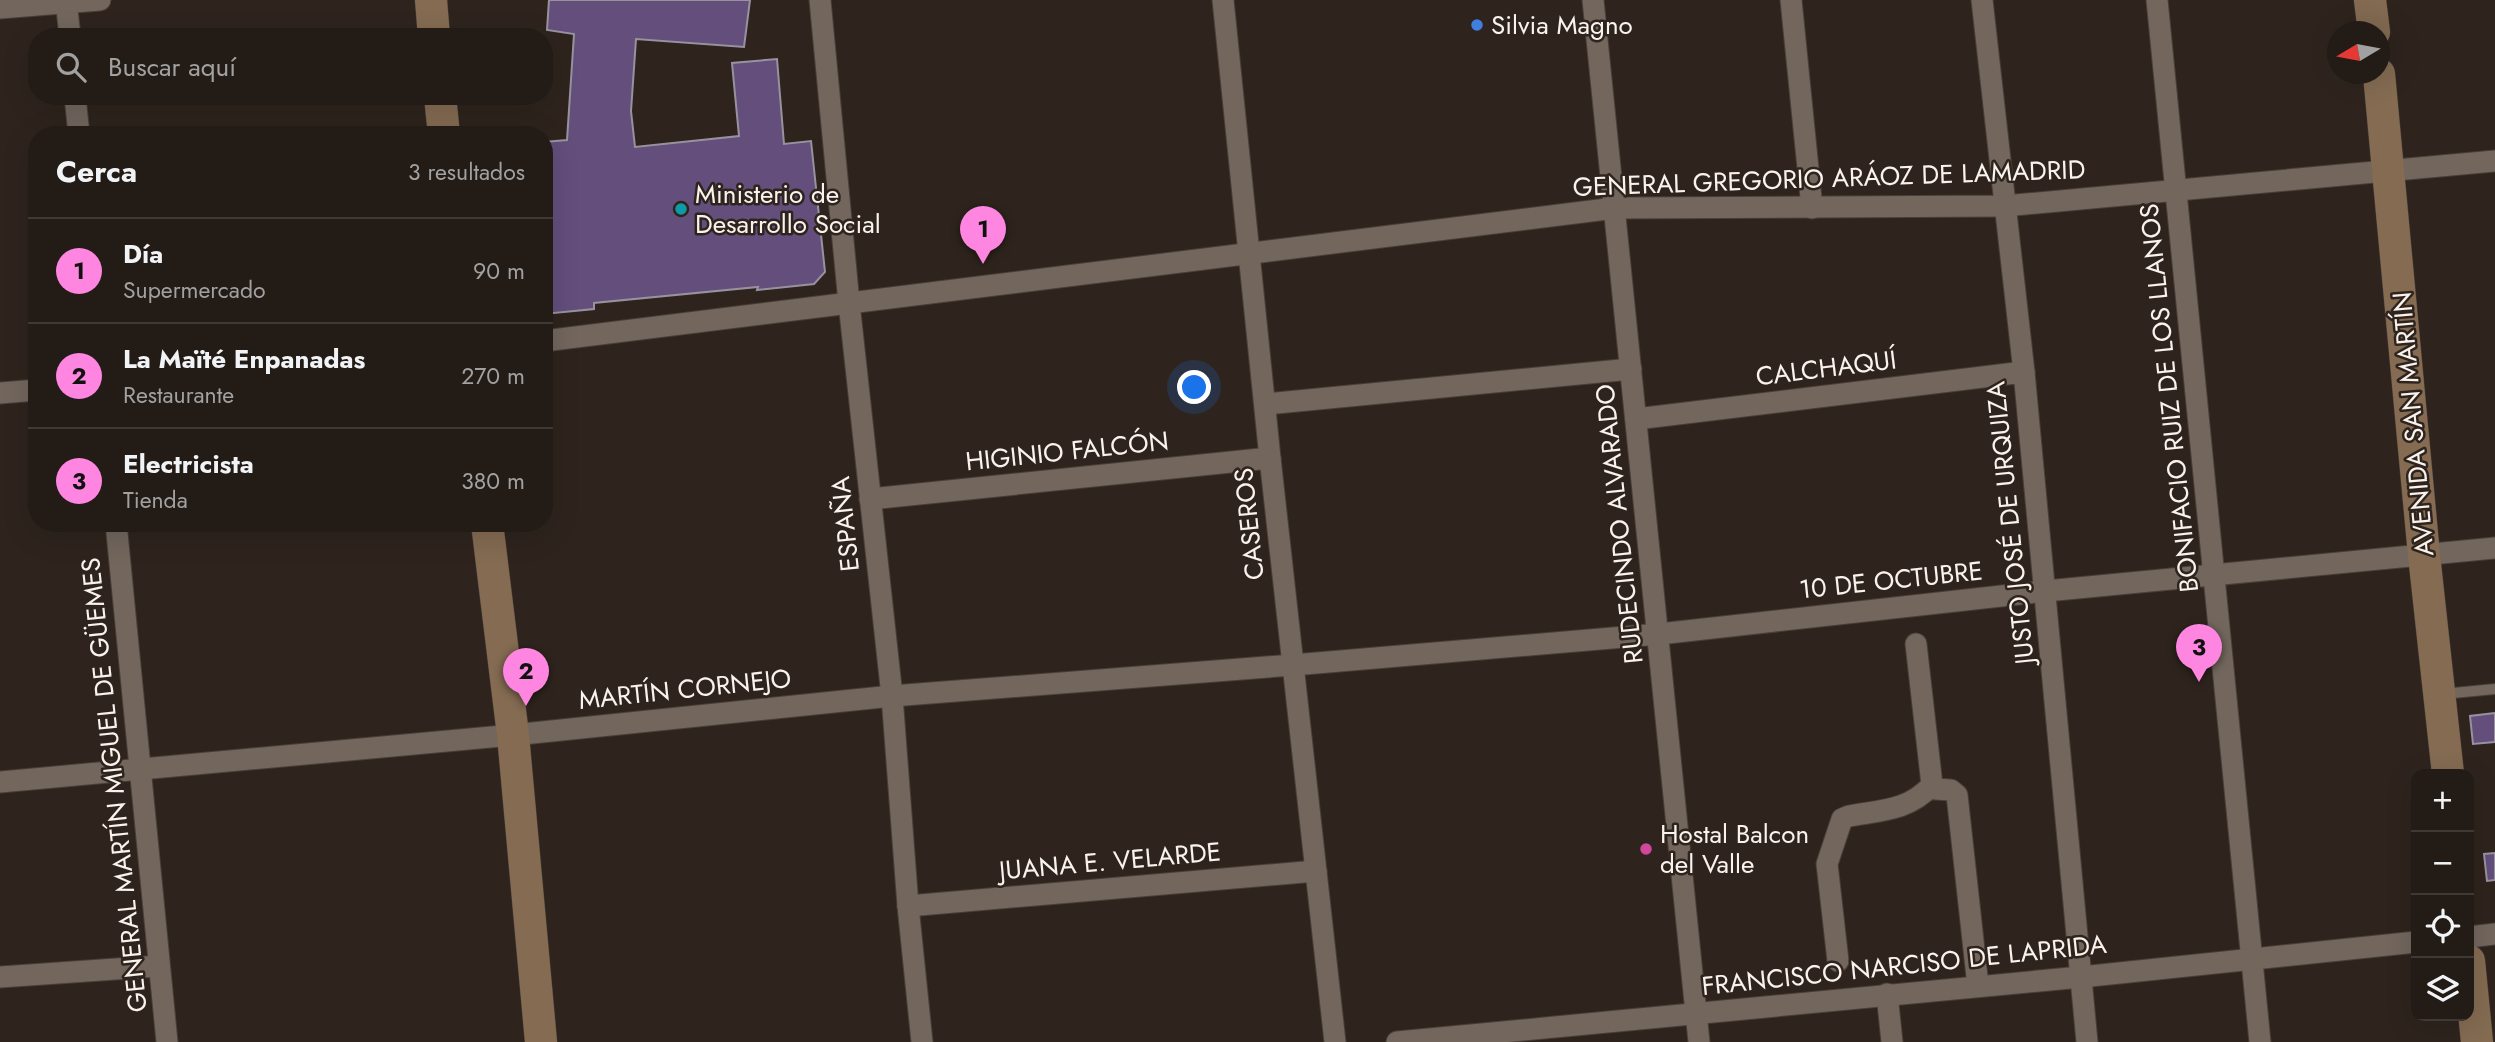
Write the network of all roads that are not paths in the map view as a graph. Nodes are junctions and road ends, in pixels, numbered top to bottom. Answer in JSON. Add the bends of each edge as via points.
{"nodes":[{"id":1,"x":100,"y":0,"type":"edge"},
{"id":2,"x":431,"y":0,"type":"edge"},
{"id":3,"x":820,"y":0,"type":"edge"},
{"id":4,"x":1223,"y":0,"type":"edge"},
{"id":5,"x":1592,"y":0,"type":"edge"},
{"id":6,"x":1791,"y":0,"type":"edge"},
{"id":7,"x":1982,"y":0,"type":"edge"},
{"id":8,"x":2157,"y":0,"type":"edge"},
{"id":9,"x":2370,"y":0,"type":"edge"},
{"id":10,"x":66,"y":1,"type":"edge"},
{"id":11,"x":0,"y":8,"type":"edge"},
{"id":12,"x":2373,"y":21,"type":"edge"},
{"id":13,"x":69,"y":28,"type":"edge"},
{"id":14,"x":433,"y":28,"type":"edge"},
{"id":15,"x":2380,"y":84,"type":"edge"},
{"id":16,"x":76,"y":105,"type":"edge"},
{"id":17,"x":441,"y":105,"type":"edge"},
{"id":18,"x":78,"y":126,"type":"edge"},
{"id":19,"x":443,"y":126,"type":"edge"},
{"id":20,"x":2495,"y":161,"type":"edge"},
{"id":21,"x":2389,"y":171,"type":"junction"},
{"id":22,"x":2176,"y":191,"type":"junction"},
{"id":23,"x":2004,"y":206,"type":"junction"},
{"id":24,"x":1615,"y":208,"type":"junction"},
{"id":25,"x":1812,"y":208,"type":"junction"},
{"id":26,"x":1249,"y":254,"type":"junction"},
{"id":27,"x":849,"y":303,"type":"junction"},
{"id":28,"x":553,"y":340,"type":"edge"},
{"id":29,"x":1631,"y":369,"type":"junction"},
{"id":30,"x":2024,"y":372,"type":"junction"},
{"id":31,"x":28,"y":391,"type":"edge"},
{"id":32,"x":0,"y":393,"type":"edge"},
{"id":33,"x":1266,"y":404,"type":"junction"},
{"id":34,"x":1636,"y":419,"type":"junction"},
{"id":35,"x":1270,"y":458,"type":"junction"},
{"id":36,"x":870,"y":499,"type":"junction"},
{"id":37,"x":118,"y":532,"type":"edge"},
{"id":38,"x":488,"y":532,"type":"edge"},
{"id":39,"x":2495,"y":548,"type":"edge"},
{"id":40,"x":2424,"y":555,"type":"junction"},
{"id":41,"x":2214,"y":576,"type":"junction"},
{"id":42,"x":2046,"y":591,"type":"junction"},
{"id":43,"x":1659,"y":634,"type":"junction"},
{"id":44,"x":1916,"y":643,"type":"dead end"},
{"id":45,"x":1293,"y":665,"type":"junction"},
{"id":46,"x":2495,"y":689,"type":"edge"},
{"id":47,"x":2440,"y":695,"type":"junction"},
{"id":48,"x":892,"y":696,"type":"junction"},
{"id":49,"x":513,"y":735,"type":"junction"},
{"id":50,"x":2447,"y":769,"type":"edge"},
{"id":51,"x":141,"y":770,"type":"junction"},
{"id":52,"x":0,"y":782,"type":"edge"},
{"id":53,"x":1931,"y":785,"type":"junction"},
{"id":54,"x":1316,"y":871,"type":"junction"},
{"id":55,"x":908,"y":906,"type":"junction"},
{"id":56,"x":2495,"y":934,"type":"edge"},
{"id":57,"x":2474,"y":936,"type":"edge"},
{"id":58,"x":2411,"y":942,"type":"edge"},
{"id":59,"x":2252,"y":958,"type":"junction"},
{"id":60,"x":1838,"y":961,"type":"dead end"},
{"id":61,"x":159,"y":966,"type":"junction"},
{"id":62,"x":0,"y":977,"type":"edge"},
{"id":63,"x":2081,"y":977,"type":"junction"},
{"id":64,"x":1978,"y":986,"type":"junction"},
{"id":65,"x":1887,"y":995,"type":"junction"},
{"id":66,"x":2474,"y":1012,"type":"edge"},
{"id":67,"x":1697,"y":1014,"type":"junction"},
{"id":68,"x":167,"y":1042,"type":"edge"},
{"id":69,"x":541,"y":1042,"type":"edge"},
{"id":70,"x":922,"y":1042,"type":"edge"},
{"id":71,"x":1335,"y":1042,"type":"edge"},
{"id":72,"x":1397,"y":1042,"type":"edge"},
{"id":73,"x":1699,"y":1042,"type":"edge"},
{"id":74,"x":1892,"y":1042,"type":"edge"},
{"id":75,"x":2087,"y":1042,"type":"edge"},
{"id":76,"x":2260,"y":1042,"type":"edge"},
{"id":77,"x":2477,"y":1042,"type":"edge"}],
"edges":[{"from":1,"to":10,"type":"street"},
{"from":2,"to":14,"type":"main road"},
{"from":3,"to":27,"type":"street","name":"ESPAÑA"},
{"from":4,"to":26,"type":"street","name":"CASEROS"},
{"from":5,"to":24,"type":"street","name":"RUDECINDO ALVARADO"},
{"from":6,"to":25,"type":"street"},
{"from":7,"to":23,"type":"street","name":"JUSTO JOSÉ DE URQUIZA"},
{"from":8,"to":22,"type":"street","name":"BONIFACIO RUIZ DE LOS LLANOS"},
{"from":9,"to":12,"type":"main road"},
{"from":10,"to":11,"type":"street"},
{"from":10,"to":13,"type":"street"},
{"from":15,"to":21,"type":"main road","name":"AVENIDA SAN MARTÍN"},
{"from":16,"to":18,"type":"street"},
{"from":17,"to":19,"type":"main road"},
{"from":20,"to":21,"type":"street","name":"GENERAL GREGORIO ARÁOZ DE LAMADRID"},
{"from":21,"to":22,"type":"street","name":"GENERAL GREGORIO ARÁOZ DE LAMADRID"},
{"from":21,"to":40,"type":"main road","name":"AVENIDA SAN MARTÍN"},
{"from":22,"to":23,"type":"street","name":"GENERAL GREGORIO ARÁOZ DE LAMADRID"},
{"from":22,"to":41,"type":"street","name":"BONIFACIO RUIZ DE LOS LLANOS"},
{"from":23,"to":25,"type":"street","name":"GENERAL GREGORIO ARÁOZ DE LAMADRID"},
{"from":23,"to":30,"type":"street","name":"JUSTO JOSÉ DE URQUIZA"},
{"from":24,"to":25,"type":"street","name":"GENERAL GREGORIO ARÁOZ DE LAMADRID"},
{"from":24,"to":26,"type":"street","name":"GENERAL GREGORIO ARÁOZ DE LAMADRID"},
{"from":24,"to":29,"type":"street","name":"RUDECINDO ALVARADO"},
{"from":26,"to":27,"type":"street","name":"GENERAL GREGORIO ARÁOZ DE LAMADRID"},
{"from":26,"to":33,"type":"street","name":"CASEROS"},
{"from":27,"to":28,"type":"street","name":"GENERAL GREGORIO ARÁOZ DE LAMADRID"},
{"from":27,"to":36,"type":"street","name":"ESPAÑA"},
{"from":29,"to":33,"type":"street"},
{"from":29,"to":34,"type":"street","name":"RUDECINDO ALVARADO"},
{"from":30,"to":34,"type":"street","name":"CALCHAQUÍ"},
{"from":30,"to":42,"type":"street","name":"JUSTO JOSÉ DE URQUIZA"},
{"from":31,"to":32,"type":"street"},
{"from":33,"to":35,"type":"street","name":"CASEROS"},
{"from":34,"to":43,"type":"street","name":"RUDECINDO ALVARADO"},
{"from":35,"to":36,"type":"street","name":"HIGINIO FALCÓN"},
{"from":35,"to":45,"type":"street","name":"CASEROS"},
{"from":36,"to":48,"type":"street","name":"ESPAÑA"},
{"from":37,"to":51,"type":"street","name":"GENERAL MARTÍN MIGUEL DE GÜEMES"},
{"from":38,"to":49,"type":"main road"},
{"from":39,"to":40,"type":"street","name":"10 DE OCTUBRE"},
{"from":40,"to":41,"type":"street","name":"10 DE OCTUBRE"},
{"from":40,"to":47,"type":"main road","name":"AVENIDA SAN MARTÍN"},
{"from":41,"to":42,"type":"street","name":"10 DE OCTUBRE"},
{"from":41,"to":59,"type":"street","name":"BONIFACIO RUIZ DE LOS LLANOS"},
{"from":42,"to":43,"type":"street","name":"10 DE OCTUBRE"},
{"from":42,"to":63,"type":"street","name":"JUSTO JOSÉ DE URQUIZA"},
{"from":43,"to":45,"type":"street","name":"10 DE OCTUBRE"},
{"from":43,"to":67,"type":"street","name":"RUDECINDO ALVARADO"},
{"from":44,"to":53,"type":"street"},
{"from":45,"to":48,"type":"street","name":"MARTÍN CORNEJO"},
{"from":45,"to":54,"type":"street","name":"CASEROS"},
{"from":46,"to":47,"type":"lane"},
{"from":47,"to":50,"type":"main road","name":"AVENIDA SAN MARTÍN"},
{"from":48,"to":49,"type":"street","name":"MARTÍN CORNEJO"},
{"from":48,"to":55,"type":"street","name":"ESPAÑA"},
{"from":49,"to":51,"type":"street","name":"MARTÍN CORNEJO"},
{"from":49,"to":69,"type":"main road"},
{"from":51,"to":52,"type":"street","name":"MARTÍN CORNEJO"},
{"from":51,"to":61,"type":"street","name":"GENERAL MARTÍN MIGUEL DE GÜEMES"},
{"from":53,"to":60,"type":"street","via":[[1919,799],[1901,806],[1842,819],[1827,864]]},
{"from":53,"to":64,"type":"street","via":[[1958,795]]},
{"from":54,"to":55,"type":"street","name":"JUANA E. VELARDE"},
{"from":54,"to":71,"type":"street","name":"CASEROS"},
{"from":55,"to":70,"type":"street","name":"ESPAÑA"},
{"from":56,"to":57,"type":"street"},
{"from":58,"to":59,"type":"street","name":"FRANCISCO NARCISO DE LAPRIDA"},
{"from":59,"to":63,"type":"street","name":"FRANCISCO NARCISO DE LAPRIDA"},
{"from":59,"to":76,"type":"street","name":"BONIFACIO RUIZ DE LOS LLANOS"},
{"from":61,"to":62,"type":"street"},
{"from":61,"to":68,"type":"street","name":"GENERAL MARTÍN MIGUEL DE GÜEMES"},
{"from":63,"to":64,"type":"street","name":"FRANCISCO NARCISO DE LAPRIDA"},
{"from":63,"to":75,"type":"street","name":"JUSTO JOSÉ DE URQUIZA"},
{"from":64,"to":65,"type":"street","name":"FRANCISCO NARCISO DE LAPRIDA"},
{"from":65,"to":67,"type":"street","name":"FRANCISCO NARCISO DE LAPRIDA"},
{"from":65,"to":74,"type":"street"},
{"from":66,"to":77,"type":"main road"},
{"from":67,"to":72,"type":"street","name":"FRANCISCO NARCISO DE LAPRIDA"},
{"from":67,"to":73,"type":"street","name":"RUDECINDO ALVARADO"}]}
